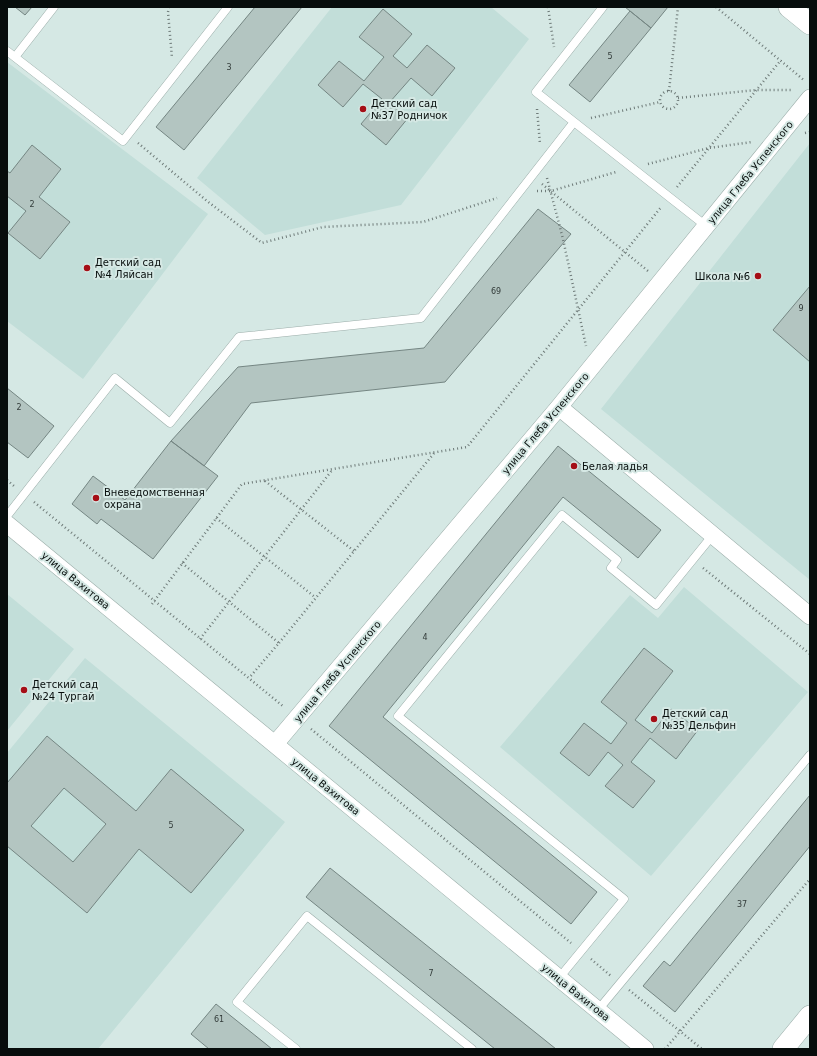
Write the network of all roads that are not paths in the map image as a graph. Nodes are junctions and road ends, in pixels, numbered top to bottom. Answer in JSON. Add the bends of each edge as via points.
{"nodes":[{"id":1,"x":54,"y":7,"type":"edge"},
{"id":2,"x":228,"y":7,"type":"edge"},
{"id":3,"x":604,"y":7,"type":"edge"},
{"id":4,"x":789,"y":7,"type":"edge"},
{"id":5,"x":810,"y":24,"type":"edge"},
{"id":6,"x":7,"y":51,"type":"edge"},
{"id":7,"x":15,"y":57,"type":"junction"},
{"id":8,"x":810,"y":98,"type":"edge"},
{"id":9,"x":574,"y":122,"type":"junction"},
{"id":10,"x":706,"y":226,"type":"junction"},
{"id":11,"x":559,"y":407,"type":"junction"},
{"id":12,"x":7,"y":516,"type":"edge"},
{"id":13,"x":7,"y":524,"type":"edge"},
{"id":14,"x":712,"y":536,"type":"junction"},
{"id":15,"x":810,"y":616,"type":"edge"},
{"id":16,"x":275,"y":744,"type":"junction"},
{"id":17,"x":810,"y":755,"type":"edge"},
{"id":18,"x":559,"y":978,"type":"junction"},
{"id":19,"x":598,"y":1010,"type":"junction"},
{"id":20,"x":810,"y":1016,"type":"edge"},
{"id":21,"x":296,"y":1049,"type":"edge"},
{"id":22,"x":472,"y":1049,"type":"edge"},
{"id":23,"x":645,"y":1049,"type":"edge"},
{"id":24,"x":783,"y":1049,"type":"edge"}],
"edges":[{"from":1,"to":7,"type":"lane"},
{"from":2,"to":7,"type":"lane","via":[[123,141]]},
{"from":3,"to":9,"type":"lane","via":[[536,92]]},
{"from":4,"to":5,"type":"street"},
{"from":6,"to":7,"type":"lane"},
{"from":8,"to":10,"type":"street","name":"улица Глеба Успенского"},
{"from":9,"to":10,"type":"lane"},
{"from":9,"to":12,"type":"lane","via":[[421,318],[239,338],[170,423],[115,378]]},
{"from":10,"to":11,"type":"street","name":"улица Глеба Успенского"},
{"from":11,"to":14,"type":"street"},
{"from":11,"to":16,"type":"street","name":"улица Глеба Успенского"},
{"from":13,"to":16,"type":"street","name":"улица Вахитова"},
{"from":14,"to":15,"type":"street"},
{"from":14,"to":18,"type":"lane","via":[[656,605],[610,568],[617,560],[562,515],[398,716],[624,900]]},
{"from":16,"to":18,"type":"street","name":"улица Вахитова"},
{"from":17,"to":19,"type":"lane"},
{"from":18,"to":19,"type":"street","name":"улица Вахитова"},
{"from":19,"to":23,"type":"street","name":"улица Вахитова"},
{"from":20,"to":24,"type":"street"},
{"from":21,"to":22,"type":"lane","via":[[237,1002],[307,916]]}]}
